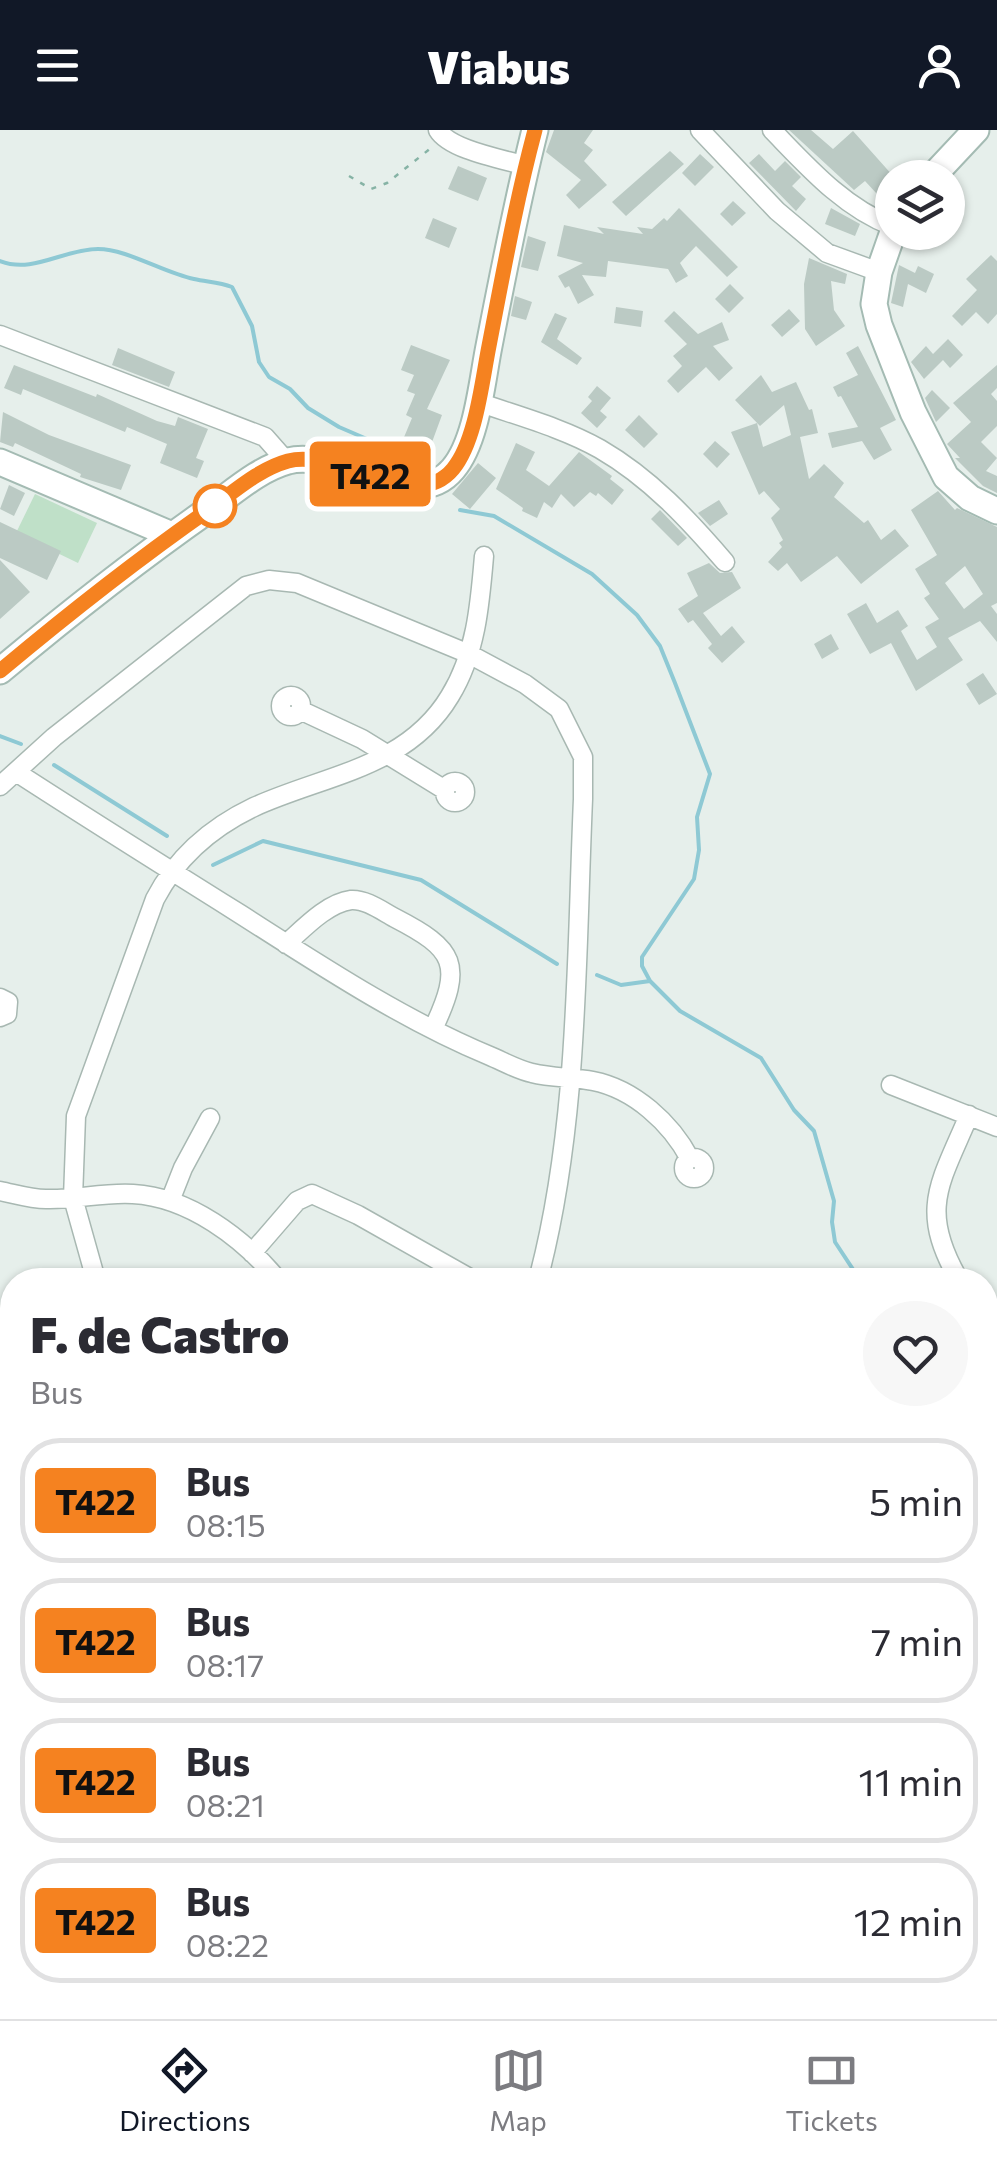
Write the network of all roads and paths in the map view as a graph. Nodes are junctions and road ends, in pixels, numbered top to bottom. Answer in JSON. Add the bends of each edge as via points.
{"nodes":[{"id":1,"x":535,"y":130,"type":"edge"},
{"id":2,"x":700,"y":130,"type":"edge"},
{"id":3,"x":772,"y":130,"type":"edge"},
{"id":4,"x":976,"y":130,"type":"edge"},
{"id":5,"x":440,"y":134,"type":"edge"},
{"id":6,"x":948,"y":160,"type":"edge"},
{"id":7,"x":526,"y":166,"type":"junction"},
{"id":8,"x":349,"y":176,"type":"dead end"},
{"id":9,"x":875,"y":219,"type":"edge"},
{"id":10,"x":886,"y":250,"type":"edge"},
{"id":11,"x":879,"y":272,"type":"junction"},
{"id":12,"x":0,"y":335,"type":"edge"},
{"id":13,"x":478,"y":402,"type":"junction"},
{"id":14,"x":0,"y":462,"type":"edge"},
{"id":15,"x":288,"y":462,"type":"junction"},
{"id":16,"x":997,"y":510,"type":"edge"},
{"id":17,"x":172,"y":535,"type":"junction"},
{"id":18,"x":484,"y":556,"type":"dead end"},
{"id":19,"x":725,"y":562,"type":"dead end"},
{"id":20,"x":469,"y":654,"type":"junction"},
{"id":21,"x":0,"y":671,"type":"edge"},
{"id":22,"x":300,"y":710,"type":"dead end"},
{"id":23,"x":388,"y":756,"type":"junction"},
{"id":24,"x":16,"y":772,"type":"junction"},
{"id":25,"x":0,"y":786,"type":"edge"},
{"id":26,"x":446,"y":790,"type":"dead end"},
{"id":27,"x":169,"y":872,"type":"junction"},
{"id":28,"x":286,"y":944,"type":"junction"},
{"id":29,"x":0,"y":998,"type":"edge"},
{"id":30,"x":0,"y":1018,"type":"edge"},
{"id":31,"x":433,"y":1028,"type":"junction"},
{"id":32,"x":570,"y":1079,"type":"junction"},
{"id":33,"x":891,"y":1085,"type":"dead end"},
{"id":34,"x":969,"y":1115,"type":"junction"},
{"id":35,"x":210,"y":1118,"type":"dead end"},
{"id":36,"x":997,"y":1126,"type":"edge"},
{"id":37,"x":690,"y":1159,"type":"dead end"},
{"id":38,"x":0,"y":1190,"type":"edge"},
{"id":39,"x":73,"y":1198,"type":"junction"},
{"id":40,"x":170,"y":1201,"type":"junction"},
{"id":41,"x":252,"y":1253,"type":"junction"},
{"id":42,"x":93,"y":1268,"type":"edge"},
{"id":43,"x":266,"y":1268,"type":"edge"},
{"id":44,"x":452,"y":1268,"type":"edge"},
{"id":45,"x":540,"y":1268,"type":"edge"},
{"id":46,"x":953,"y":1268,"type":"edge"}],
"edges":[{"from":1,"to":7,"type":"main road"},
{"from":2,"to":11,"type":"street","via":[[777,211],[827,252]]},
{"from":3,"to":9,"type":"street","via":[[822,182]]},
{"from":4,"to":6,"type":"main road"},
{"from":5,"to":7,"type":"street"},
{"from":5,"to":8,"type":"path","via":[[387,184],[371,188]]},
{"from":7,"to":13,"type":"main road"},
{"from":10,"to":11,"type":"main road"},
{"from":11,"to":16,"type":"main road","via":[[874,304],[913,412],[946,477]]},
{"from":12,"to":15,"type":"street","via":[[265,437]]},
{"from":13,"to":15,"type":"main road","via":[[462,456],[430,485],[401,485],[330,462]]},
{"from":13,"to":19,"type":"street","via":[[600,450],[659,491]]},
{"from":14,"to":17,"type":"main road"},
{"from":15,"to":17,"type":"main road"},
{"from":17,"to":21,"type":"main road"},
{"from":18,"to":20,"type":"street"},
{"from":20,"to":23,"type":"street","via":[[450,696],[424,729]]},
{"from":20,"to":24,"type":"street","via":[[297,583],[268,580],[246,586]]},
{"from":20,"to":32,"type":"street","via":[[559,710],[584,757]]},
{"from":22,"to":23,"type":"street"},
{"from":23,"to":26,"type":"street"},
{"from":23,"to":27,"type":"street","via":[[253,807],[189,849]]},
{"from":24,"to":25,"type":"street"},
{"from":24,"to":27,"type":"street"},
{"from":27,"to":28,"type":"street"},
{"from":27,"to":39,"type":"street","via":[[76,1116]]},
{"from":28,"to":31,"type":"street"},
{"from":28,"to":31,"type":"street","via":[[353,900],[432,937],[444,949],[450,972]]},
{"from":29,"to":30,"type":"street","via":[[10,1008]]},
{"from":31,"to":32,"type":"street","via":[[530,1073]]},
{"from":32,"to":37,"type":"street","via":[[616,1088],[644,1105]]},
{"from":32,"to":45,"type":"street"},
{"from":33,"to":34,"type":"street"},
{"from":34,"to":36,"type":"street"},
{"from":34,"to":46,"type":"street","via":[[935,1202],[935,1226]]},
{"from":35,"to":40,"type":"street"},
{"from":38,"to":39,"type":"street"},
{"from":39,"to":40,"type":"street","via":[[135,1194]]},
{"from":39,"to":42,"type":"street"},
{"from":40,"to":41,"type":"street","via":[[208,1219]]},
{"from":41,"to":43,"type":"street"},
{"from":41,"to":44,"type":"street","via":[[312,1194]]}]}
